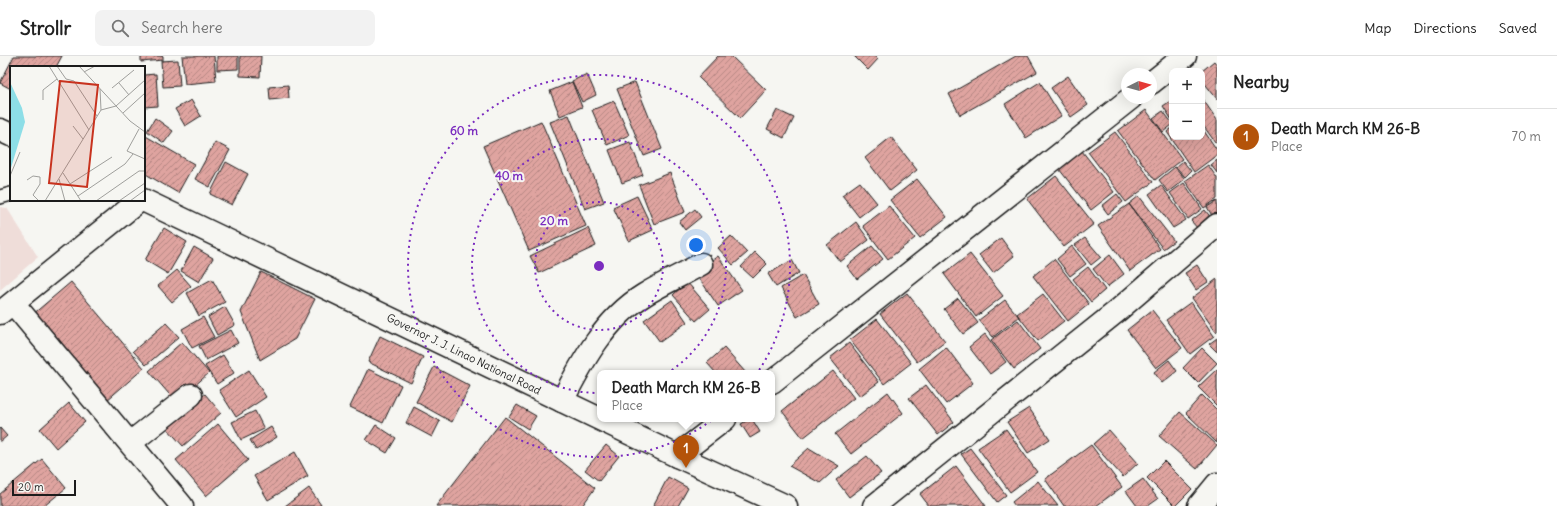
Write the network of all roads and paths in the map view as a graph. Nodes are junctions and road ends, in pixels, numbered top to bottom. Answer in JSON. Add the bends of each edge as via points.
{"nodes":[{"id":1,"x":1185,"y":56,"type":"edge"},
{"id":2,"x":1157,"y":77,"type":"edge"},
{"id":3,"x":1123,"y":104,"type":"edge"},
{"id":4,"x":0,"y":130,"type":"edge"},
{"id":5,"x":10,"y":135,"type":"edge"},
{"id":6,"x":10,"y":194,"type":"edge"},
{"id":7,"x":0,"y":197,"type":"edge"},
{"id":8,"x":141,"y":201,"type":"edge"},
{"id":9,"x":144,"y":201,"type":"edge"},
{"id":10,"x":1217,"y":225,"type":"edge"},
{"id":11,"x":701,"y":264,"type":"dead end"},
{"id":12,"x":7,"y":308,"type":"edge"},
{"id":13,"x":775,"y":380,"type":"edge"},
{"id":14,"x":191,"y":395,"type":"dead end"},
{"id":15,"x":562,"y":401,"type":"junction"},
{"id":16,"x":597,"y":418,"type":"edge"},
{"id":17,"x":606,"y":422,"type":"edge"},
{"id":18,"x":721,"y":422,"type":"edge"},
{"id":19,"x":130,"y":444,"type":"junction"},
{"id":20,"x":677,"y":456,"type":"junction"},
{"id":21,"x":1217,"y":484,"type":"edge"},
{"id":22,"x":182,"y":506,"type":"edge"},
{"id":23,"x":786,"y":506,"type":"edge"},
{"id":24,"x":874,"y":506,"type":"edge"},
{"id":25,"x":1199,"y":506,"type":"edge"}],
"edges":[{"from":1,"to":2,"type":"street"},
{"from":3,"to":13,"type":"street"},
{"from":4,"to":5,"type":"street"},
{"from":6,"to":7,"type":"lane"},
{"from":8,"to":12,"type":"street"},
{"from":9,"to":15,"type":"street","name":"Governor J. J. Linao National Road"},
{"from":10,"to":24,"type":"street","via":[[1116,312]]},
{"from":11,"to":15,"type":"street","via":[[644,295],[620,313],[581,363]]},
{"from":12,"to":19,"type":"street"},
{"from":14,"to":19,"type":"street"},
{"from":15,"to":16,"type":"street","name":"Governor J. J. Linao National Road"},
{"from":17,"to":20,"type":"street","name":"Governor J. J. Linao National Road"},
{"from":18,"to":20,"type":"street"},
{"from":19,"to":22,"type":"street"},
{"from":20,"to":23,"type":"street","name":"Governor J. J. Linao National Road"},
{"from":21,"to":25,"type":"street"}]}
